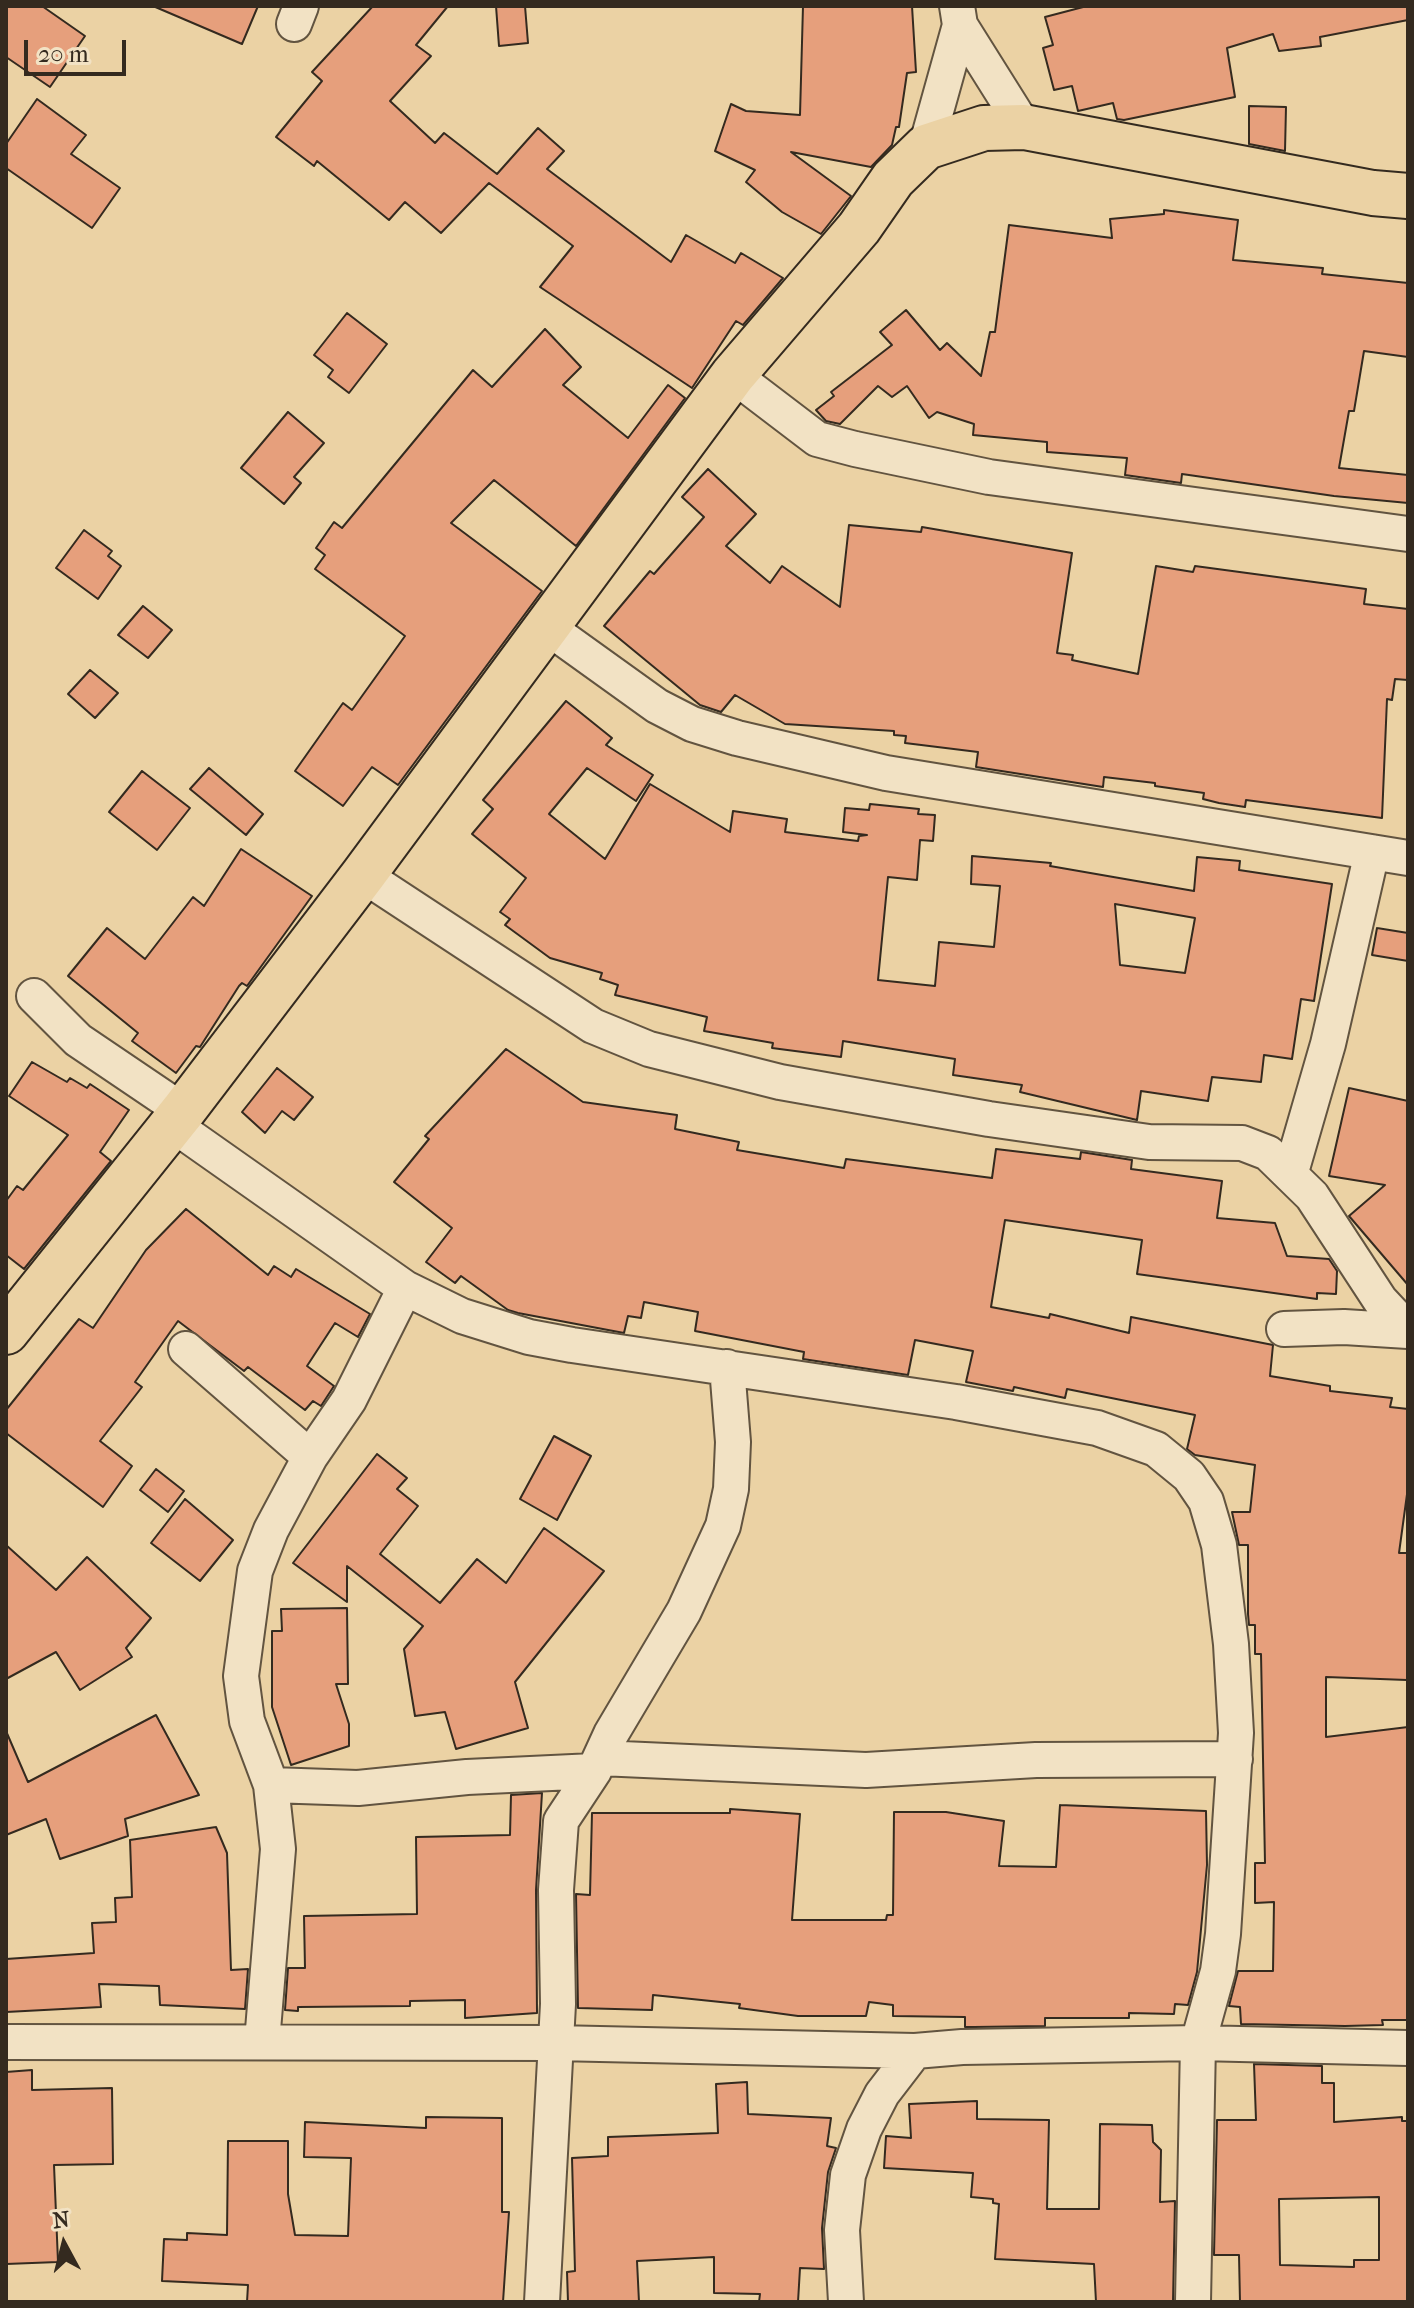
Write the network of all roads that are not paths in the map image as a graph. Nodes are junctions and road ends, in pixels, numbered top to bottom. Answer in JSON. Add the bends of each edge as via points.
{"nodes":[{"id":1,"x":959,"y":15,"type":"edge"},
{"id":2,"x":1024,"y":127,"type":"junction"},
{"id":3,"x":926,"y":147,"type":"junction"},
{"id":4,"x":1408,"y":196,"type":"edge"},
{"id":5,"x":733,"y":375,"type":"junction"},
{"id":6,"x":1408,"y":534,"type":"edge"},
{"id":7,"x":547,"y":627,"type":"junction"},
{"id":8,"x":1372,"y":852,"type":"junction"},
{"id":9,"x":1408,"y":858,"type":"edge"},
{"id":10,"x":363,"y":875,"type":"junction"},
{"id":11,"x":34,"y":996,"type":"dead end"},
{"id":12,"x":178,"y":1117,"type":"junction"},
{"id":13,"x":1291,"y":1172,"type":"junction"},
{"id":14,"x":405,"y":1288,"type":"junction"},
{"id":15,"x":1284,"y":1329,"type":"dead end"},
{"id":16,"x":1408,"y":1331,"type":"edge"},
{"id":17,"x":6,"y":1332,"type":"edge"},
{"id":18,"x":186,"y":1349,"type":"dead end"},
{"id":19,"x":727,"y":1367,"type":"junction"},
{"id":20,"x":310,"y":1457,"type":"junction"},
{"id":21,"x":1235,"y":1759,"type":"junction"},
{"id":22,"x":597,"y":1764,"type":"junction"},
{"id":23,"x":271,"y":1785,"type":"junction"},
{"id":24,"x":6,"y":2042,"type":"edge"},
{"id":25,"x":262,"y":2042,"type":"junction"},
{"id":26,"x":555,"y":2043,"type":"junction"},
{"id":27,"x":1198,"y":2043,"type":"junction"},
{"id":28,"x":1408,"y":2048,"type":"edge"},
{"id":29,"x":915,"y":2051,"type":"junction"},
{"id":30,"x":542,"y":2302,"type":"edge"},
{"id":31,"x":846,"y":2302,"type":"edge"},
{"id":32,"x":1193,"y":2302,"type":"edge"}],
"edges":[{"from":1,"to":2,"type":"street"},
{"from":1,"to":3,"type":"street"},
{"from":2,"to":3,"type":"main road","via":[[984,128]]},
{"from":2,"to":4,"type":"main road"},
{"from":3,"to":5,"type":"main road","via":[[893,179],[859,228]]},
{"from":5,"to":6,"type":"street","via":[[817,439],[855,449],[989,477]]},
{"from":5,"to":7,"type":"main road"},
{"from":7,"to":8,"type":"street","via":[[657,706],[737,738],[886,773]]},
{"from":7,"to":10,"type":"main road"},
{"from":8,"to":9,"type":"street"},
{"from":8,"to":13,"type":"street","via":[[1328,1044]]},
{"from":10,"to":12,"type":"main road"},
{"from":10,"to":13,"type":"street","via":[[593,1026],[649,1049],[780,1082],[989,1119],[1149,1142],[1242,1143],[1268,1153]]},
{"from":11,"to":12,"type":"street","via":[[78,1040]]},
{"from":12,"to":14,"type":"street"},
{"from":12,"to":17,"type":"main road"},
{"from":13,"to":16,"type":"street","via":[[1380,1300]]},
{"from":14,"to":19,"type":"street","via":[[462,1316],[529,1337]]},
{"from":14,"to":20,"type":"street","via":[[349,1400]]},
{"from":15,"to":16,"type":"street"},
{"from":18,"to":20,"type":"street"},
{"from":19,"to":21,"type":"street","via":[[1097,1428],[1156,1449],[1189,1476],[1206,1501],[1219,1545],[1231,1644]]},
{"from":19,"to":22,"type":"street","via":[[733,1442],[723,1526],[684,1611]]},
{"from":20,"to":23,"type":"street","via":[[255,1571],[244,1643],[241,1676],[247,1721]]},
{"from":21,"to":22,"type":"street","via":[[1036,1760],[866,1770]]},
{"from":21,"to":27,"type":"street","via":[[1223,1934]]},
{"from":22,"to":23,"type":"street","via":[[358,1788]]},
{"from":22,"to":26,"type":"street","via":[[561,1821]]},
{"from":23,"to":25,"type":"street","via":[[278,1849]]},
{"from":24,"to":25,"type":"street"},
{"from":25,"to":26,"type":"street"},
{"from":26,"to":29,"type":"street"},
{"from":26,"to":30,"type":"street"},
{"from":27,"to":28,"type":"street"},
{"from":27,"to":29,"type":"street"},
{"from":27,"to":32,"type":"street"},
{"from":29,"to":31,"type":"street","via":[[882,2094],[848,2175],[842,2230]]}]}
